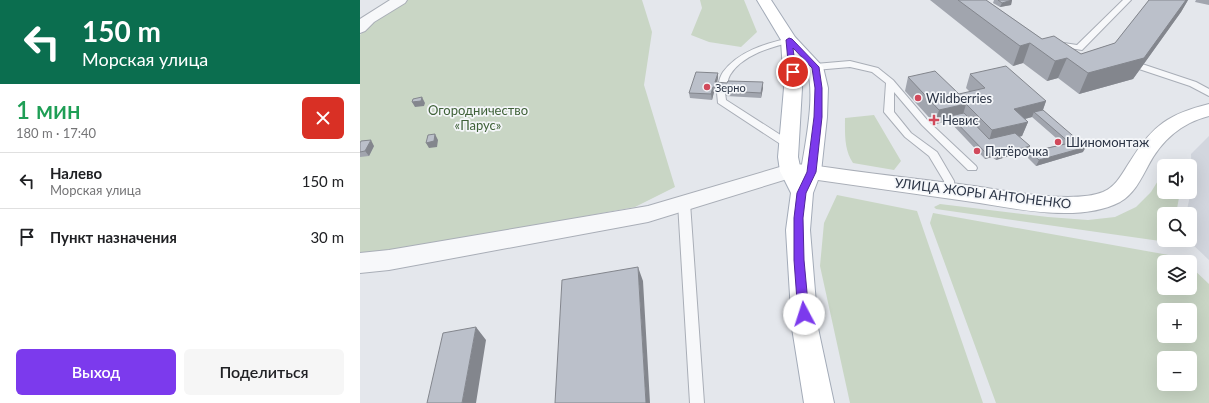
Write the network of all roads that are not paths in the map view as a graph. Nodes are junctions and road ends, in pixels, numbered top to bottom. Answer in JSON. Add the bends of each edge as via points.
{"nodes":[{"id":1,"x":400,"y":0,"type":"edge"},
{"id":2,"x":764,"y":0,"type":"edge"},
{"id":3,"x":1127,"y":0,"type":"edge"},
{"id":4,"x":360,"y":28,"type":"edge"},
{"id":5,"x":789,"y":40,"type":"junction"},
{"id":6,"x":1051,"y":43,"type":"edge"},
{"id":7,"x":815,"y":67,"type":"junction"},
{"id":8,"x":1142,"y":67,"type":"edge"},
{"id":9,"x":890,"y":82,"type":"junction"},
{"id":10,"x":1209,"y":93,"type":"edge"},
{"id":11,"x":1209,"y":110,"type":"edge"},
{"id":12,"x":789,"y":145,"type":"junction"},
{"id":13,"x":951,"y":148,"type":"junction"},
{"id":14,"x":933,"y":154,"type":"junction"},
{"id":15,"x":972,"y":168,"type":"dead end"},
{"id":16,"x":790,"y":172,"type":"junction"},
{"id":17,"x":811,"y":172,"type":"junction"},
{"id":18,"x":950,"y":191,"type":"junction"},
{"id":19,"x":802,"y":193,"type":"junction"},
{"id":20,"x":684,"y":203,"type":"junction"},
{"id":21,"x":360,"y":263,"type":"edge"},
{"id":22,"x":697,"y":403,"type":"edge"},
{"id":23,"x":819,"y":403,"type":"edge"}],
"edges":[{"from":1,"to":4,"type":"street","via":[[369,19]]},
{"from":2,"to":5,"type":"main road"},
{"from":3,"to":6,"type":"lane","via":[[1083,49]]},
{"from":5,"to":7,"type":"main road"},
{"from":5,"to":12,"type":"main road","via":[[793,88]]},
{"from":5,"to":12,"type":"lane","via":[[754,52],[736,64],[725,76],[721,101]]},
{"from":7,"to":9,"type":"lane","via":[[850,64],[865,66],[875,70]]},
{"from":7,"to":17,"type":"main road","via":[[819,88],[818,117]]},
{"from":8,"to":10,"type":"lane","via":[[1193,84]]},
{"from":9,"to":13,"type":"lane","via":[[925,123]]},
{"from":9,"to":14,"type":"lane","via":[[889,112],[908,135]]},
{"from":11,"to":18,"type":"main road","name":"УЛИЦА ЖОРЫ АНТОНЕНКО","via":[[1180,119],[1163,131],[1154,140],[1129,183],[1110,198],[1082,204],[1063,204]]},
{"from":12,"to":16,"type":"main road"},
{"from":13,"to":14,"type":"lane"},
{"from":13,"to":15,"type":"lane"},
{"from":14,"to":18,"type":"lane","via":[[949,182]]},
{"from":16,"to":17,"type":"main road","name":"УЛИЦА ЖОРЫ АНТОНЕНКО"},
{"from":16,"to":19,"type":"main road"},
{"from":16,"to":20,"type":"street"},
{"from":17,"to":18,"type":"main road","name":"УЛИЦА ЖОРЫ АНТОНЕНКО"},
{"from":17,"to":19,"type":"main road"},
{"from":19,"to":23,"type":"main road","via":[[798,230],[804,321]]},
{"from":20,"to":21,"type":"street","via":[[648,214]]},
{"from":20,"to":22,"type":"lane"}]}
